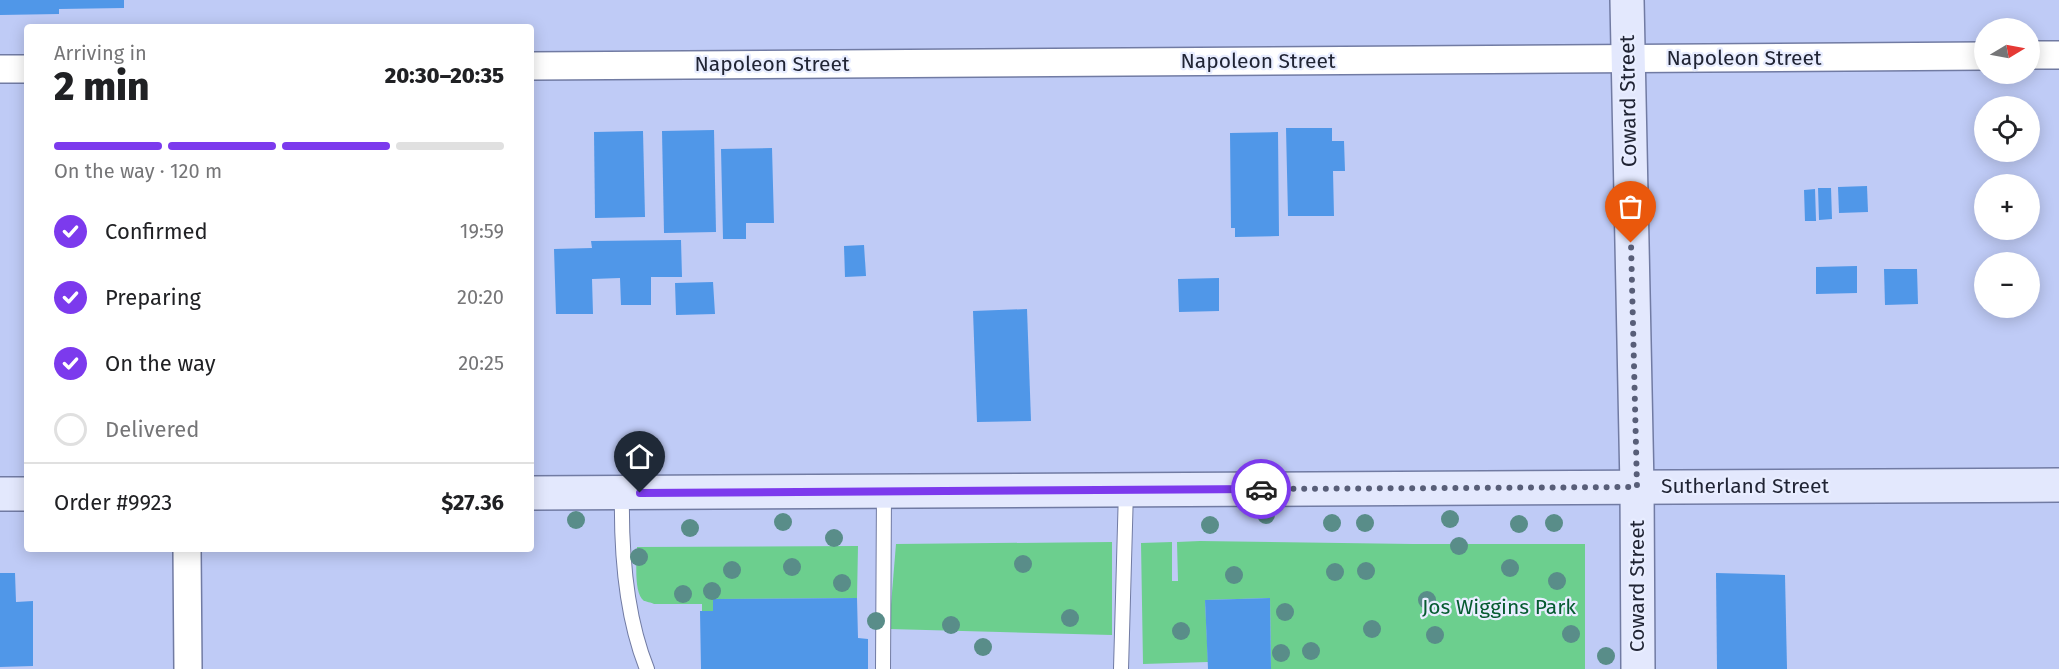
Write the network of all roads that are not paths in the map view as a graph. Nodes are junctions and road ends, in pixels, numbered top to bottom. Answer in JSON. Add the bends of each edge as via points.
{"nodes":[{"id":1,"x":1627,"y":0,"type":"edge"},
{"id":2,"x":2040,"y":55,"type":"edge"},
{"id":3,"x":2059,"y":55,"type":"edge"},
{"id":4,"x":1974,"y":56,"type":"edge"},
{"id":5,"x":1627,"y":58,"type":"junction"},
{"id":6,"x":534,"y":66,"type":"edge"},
{"id":7,"x":0,"y":69,"type":"edge"},
{"id":8,"x":24,"y":69,"type":"edge"},
{"id":9,"x":2059,"y":485,"type":"edge"},
{"id":10,"x":1637,"y":487,"type":"junction"},
{"id":11,"x":1126,"y":490,"type":"junction"},
{"id":12,"x":884,"y":491,"type":"junction"},
{"id":13,"x":534,"y":493,"type":"edge"},
{"id":14,"x":622,"y":493,"type":"junction"},
{"id":15,"x":0,"y":494,"type":"edge"},
{"id":16,"x":24,"y":494,"type":"edge"},
{"id":17,"x":187,"y":552,"type":"edge"},
{"id":18,"x":188,"y":669,"type":"edge"},
{"id":19,"x":647,"y":669,"type":"edge"},
{"id":20,"x":883,"y":669,"type":"edge"},
{"id":21,"x":1121,"y":669,"type":"edge"},
{"id":22,"x":1638,"y":669,"type":"edge"}],
"edges":[{"from":1,"to":5,"type":"street","name":"Coward Street"},
{"from":2,"to":3,"type":"street"},
{"from":4,"to":5,"type":"street","name":"Napoleon Street"},
{"from":5,"to":6,"type":"street","name":"Napoleon Street"},
{"from":5,"to":10,"type":"street","name":"Coward Street"},
{"from":7,"to":8,"type":"street"},
{"from":9,"to":10,"type":"street","name":"Sutherland Street"},
{"from":10,"to":11,"type":"street","name":"Sutherland Street"},
{"from":10,"to":22,"type":"street","name":"Coward Street"},
{"from":11,"to":12,"type":"street","name":"Sutherland Street"},
{"from":11,"to":21,"type":"lane"},
{"from":12,"to":14,"type":"street","name":"Sutherland Street"},
{"from":12,"to":20,"type":"lane"},
{"from":13,"to":14,"type":"street","name":"Sutherland Street"},
{"from":14,"to":19,"type":"lane","via":[[621,537],[637,644]]},
{"from":15,"to":16,"type":"street"},
{"from":17,"to":18,"type":"street"}]}
